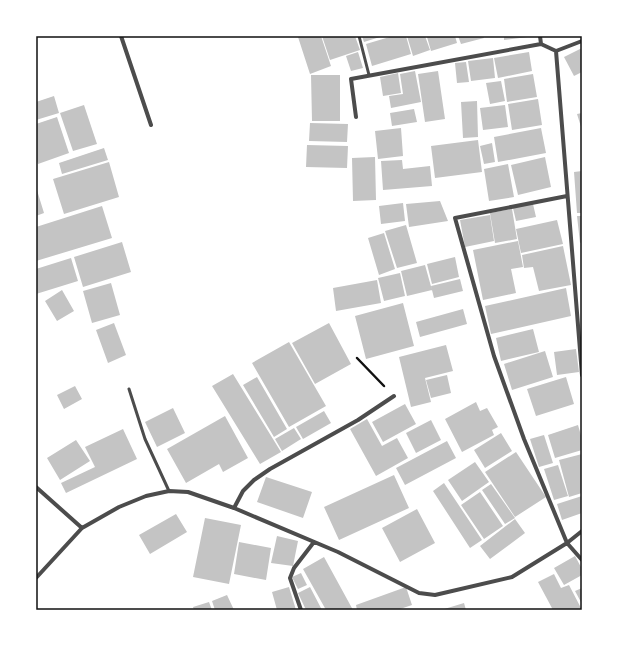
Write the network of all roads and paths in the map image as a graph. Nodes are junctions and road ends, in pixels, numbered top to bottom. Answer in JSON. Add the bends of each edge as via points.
{"nodes":[{"id":1,"x":122,"y":36,"type":"edge"},
{"id":2,"x":359,"y":36,"type":"edge"},
{"id":3,"x":540,"y":36,"type":"edge"},
{"id":4,"x":582,"y":41,"type":"edge"},
{"id":5,"x":541,"y":44,"type":"junction"},
{"id":6,"x":556,"y":51,"type":"junction"},
{"id":7,"x":369,"y":75,"type":"junction"},
{"id":8,"x":356,"y":117,"type":"dead end"},
{"id":9,"x":151,"y":125,"type":"dead end"},
{"id":10,"x":567,"y":196,"type":"junction"},
{"id":11,"x":580,"y":322,"type":"edge"},
{"id":12,"x":357,"y":358,"type":"dead end"},
{"id":13,"x":582,"y":375,"type":"edge"},
{"id":14,"x":129,"y":389,"type":"dead end"},
{"id":15,"x":394,"y":396,"type":"joint"},
{"id":16,"x":36,"y":487,"type":"edge"},
{"id":17,"x":169,"y":491,"type":"junction"},
{"id":18,"x":234,"y":508,"type":"junction"},
{"id":19,"x":82,"y":528,"type":"junction"},
{"id":20,"x":582,"y":531,"type":"edge"},
{"id":21,"x":314,"y":542,"type":"junction"},
{"id":22,"x":567,"y":543,"type":"junction"},
{"id":23,"x":582,"y":560,"type":"edge"},
{"id":24,"x":36,"y":578,"type":"edge"},
{"id":25,"x":301,"y":610,"type":"edge"}],
"edges":[{"from":1,"to":9,"type":"street"},
{"from":2,"to":7,"type":"lane"},
{"from":3,"to":5,"type":"street"},
{"from":4,"to":6,"type":"street"},
{"from":5,"to":6,"type":"street"},
{"from":5,"to":7,"type":"street"},
{"from":6,"to":10,"type":"street"},
{"from":7,"to":8,"type":"street","via":[[351,79]]},
{"from":10,"to":11,"type":"street"},
{"from":10,"to":22,"type":"street","via":[[455,218],[494,356],[524,439]]},
{"from":11,"to":13,"type":"street"},
{"from":12,"to":15,"type":"path"},
{"from":14,"to":17,"type":"lane","via":[[145,439]]},
{"from":15,"to":18,"type":"street","via":[[358,420],[270,468],[248,486]]},
{"from":16,"to":19,"type":"street"},
{"from":17,"to":18,"type":"street","via":[[188,492]]},
{"from":17,"to":19,"type":"street","via":[[146,496],[119,507]]},
{"from":18,"to":21,"type":"street"},
{"from":19,"to":24,"type":"street"},
{"from":20,"to":22,"type":"street"},
{"from":21,"to":22,"type":"street","via":[[419,593],[435,595],[512,577]]},
{"from":21,"to":25,"type":"street","via":[[294,568],[290,578]]},
{"from":22,"to":23,"type":"street"}]}
